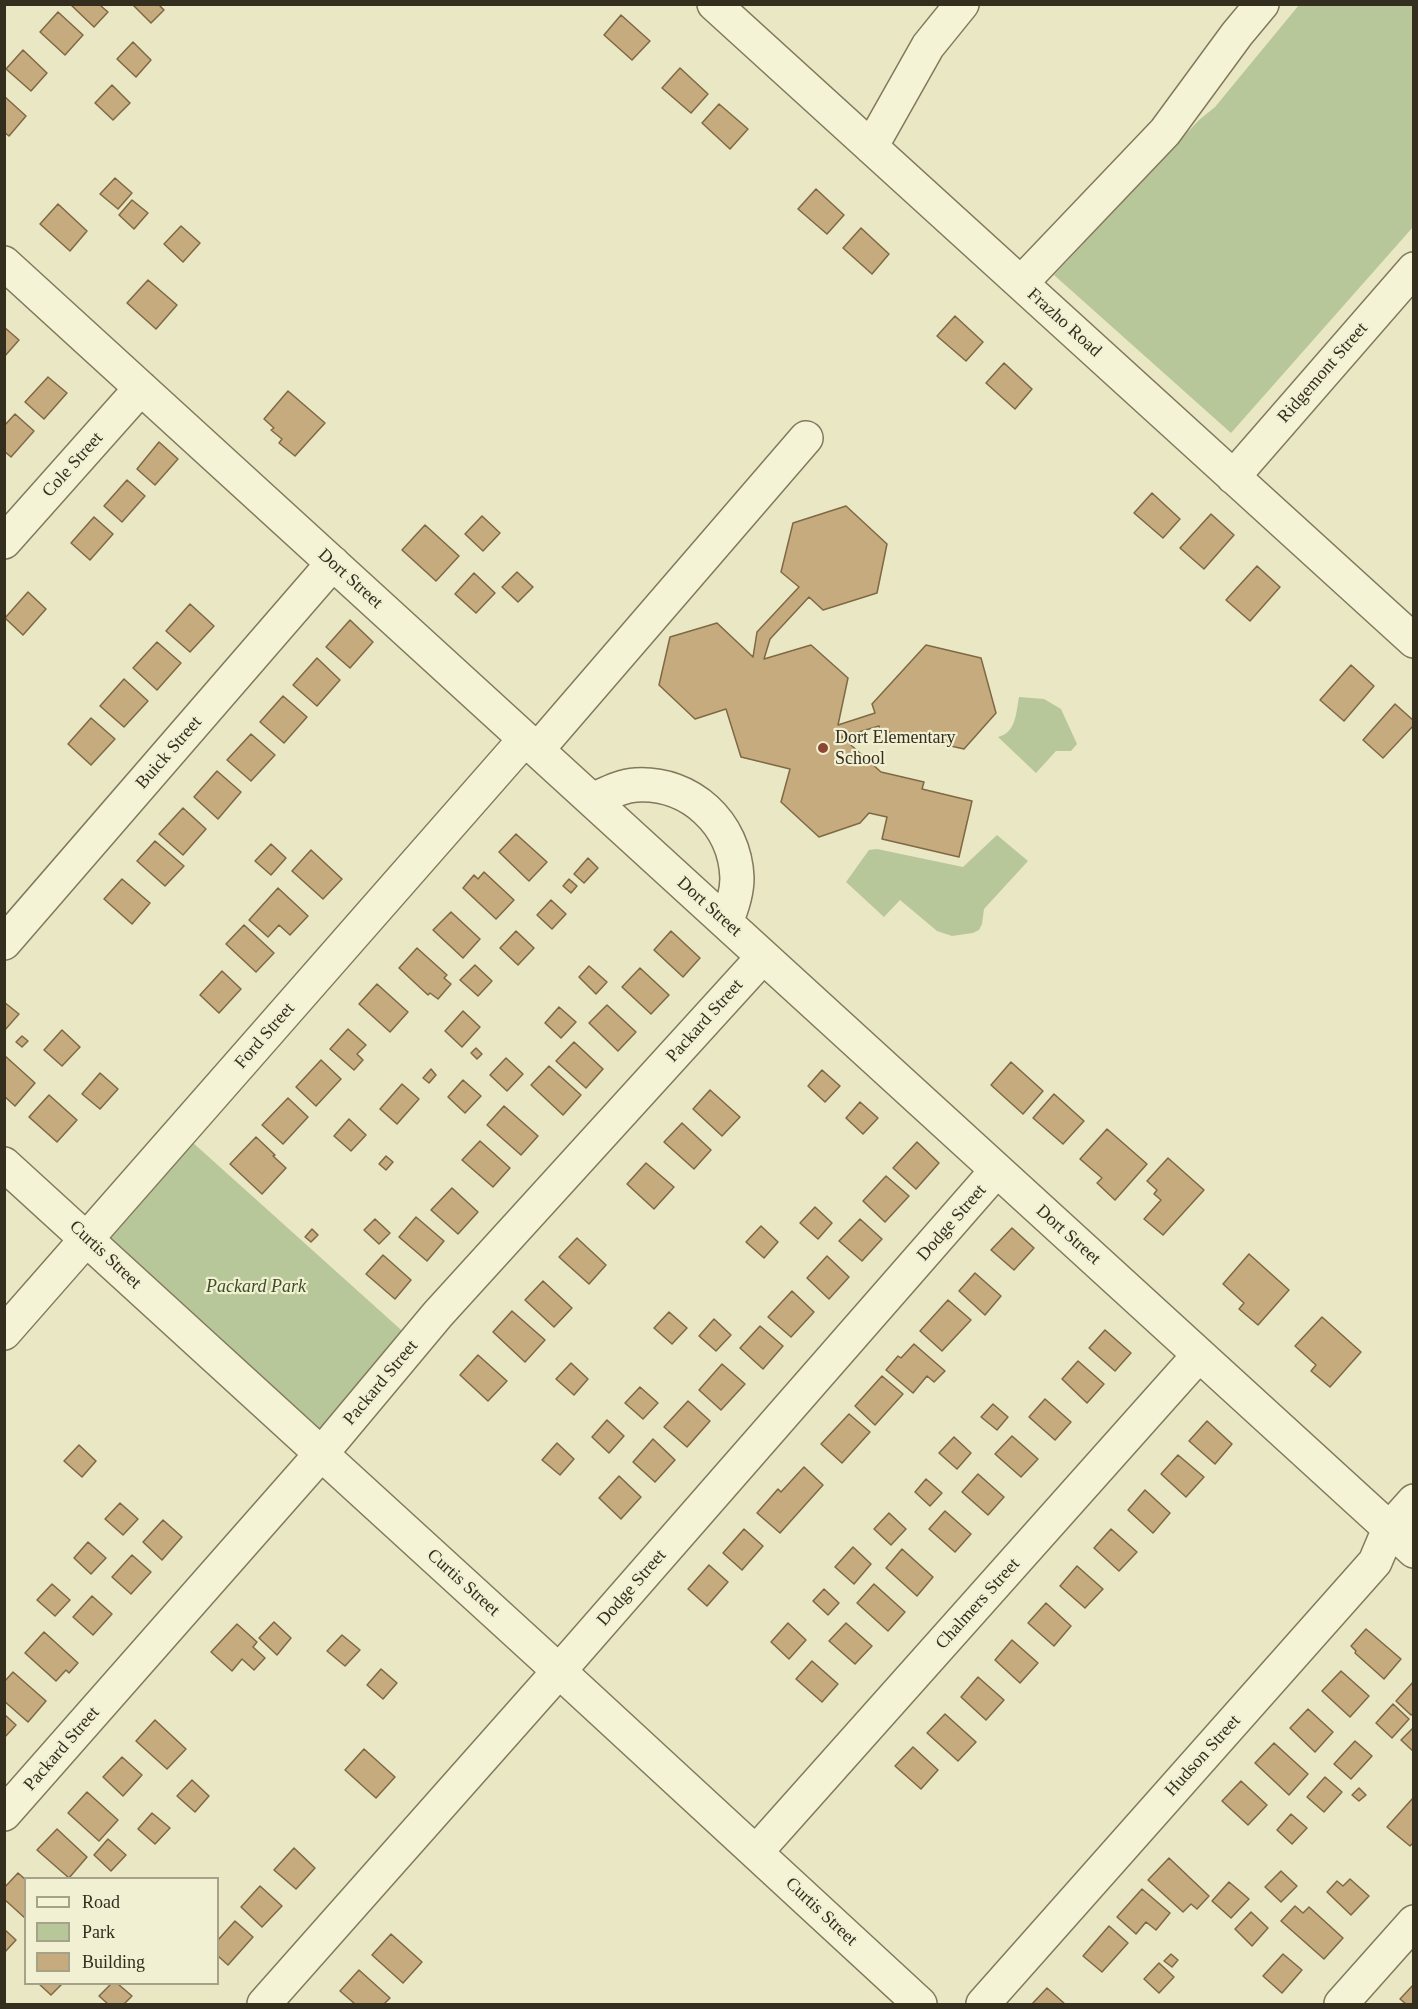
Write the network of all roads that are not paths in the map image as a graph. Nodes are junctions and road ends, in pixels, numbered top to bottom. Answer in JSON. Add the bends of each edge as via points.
{"nodes":[{"id":1,"x":714,"y":4,"type":"edge"},
{"id":2,"x":962,"y":4,"type":"edge"},
{"id":3,"x":1262,"y":4,"type":"edge"},
{"id":4,"x":871,"y":147,"type":"junction"},
{"id":5,"x":4,"y":263,"type":"edge"},
{"id":6,"x":1413,"y":269,"type":"edge"},
{"id":7,"x":1021,"y":283,"type":"junction"},
{"id":8,"x":141,"y":388,"type":"junction"},
{"id":9,"x":806,"y":438,"type":"dead end"},
{"id":10,"x":1233,"y":477,"type":"junction"},
{"id":11,"x":4,"y":542,"type":"edge"},
{"id":12,"x":333,"y":563,"type":"junction"},
{"id":13,"x":1411,"y":634,"type":"edge"},
{"id":14,"x":531,"y":744,"type":"junction"},
{"id":15,"x":592,"y":800,"type":"junction"},
{"id":16,"x":726,"y":922,"type":"junction"},
{"id":17,"x":4,"y":943,"type":"edge"},
{"id":18,"x":764,"y":957,"type":"junction"},
{"id":19,"x":4,"y":1164,"type":"edge"},
{"id":20,"x":997,"y":1170,"type":"junction"},
{"id":21,"x":88,"y":1239,"type":"junction"},
{"id":22,"x":4,"y":1333,"type":"edge"},
{"id":23,"x":1199,"y":1355,"type":"junction"},
{"id":24,"x":321,"y":1454,"type":"junction"},
{"id":25,"x":1413,"y":1501,"type":"edge"},
{"id":26,"x":1389,"y":1529,"type":"junction"},
{"id":27,"x":1413,"y":1551,"type":"edge"},
{"id":28,"x":560,"y":1671,"type":"junction"},
{"id":29,"x":4,"y":1814,"type":"edge"},
{"id":30,"x":756,"y":1852,"type":"junction"},
{"id":31,"x":1413,"y":1922,"type":"edge"},
{"id":32,"x":264,"y":2004,"type":"edge"},
{"id":33,"x":920,"y":2004,"type":"edge"},
{"id":34,"x":983,"y":2004,"type":"edge"},
{"id":35,"x":1341,"y":2004,"type":"edge"}],
"edges":[{"from":1,"to":4,"type":"street","name":"Frazho Road"},
{"from":2,"to":4,"type":"street","via":[[928,46]]},
{"from":3,"to":7,"type":"street","via":[[1165,132]]},
{"from":4,"to":7,"type":"street","name":"Frazho Road"},
{"from":5,"to":8,"type":"street","name":"Dort Street"},
{"from":6,"to":10,"type":"street","name":"Ridgemont Street"},
{"from":7,"to":10,"type":"street","name":"Frazho Road"},
{"from":8,"to":11,"type":"street","name":"Cole Street"},
{"from":8,"to":12,"type":"street","name":"Dort Street"},
{"from":9,"to":14,"type":"street","name":"Ford Street"},
{"from":10,"to":13,"type":"street","name":"Frazho Road"},
{"from":12,"to":14,"type":"street","name":"Dort Street"},
{"from":12,"to":17,"type":"street","name":"Buick Street"},
{"from":14,"to":15,"type":"street","name":"Dort Street"},
{"from":14,"to":21,"type":"street","name":"Ford Street"},
{"from":15,"to":16,"type":"street","name":"Dort Street"},
{"from":15,"to":16,"type":"street","via":[[634,785],[657,786],[678,791],[715,817],[735,857],[736,889]]},
{"from":16,"to":18,"type":"street","name":"Dort Street"},
{"from":18,"to":20,"type":"street","name":"Dort Street"},
{"from":18,"to":24,"type":"street","name":"Packard Street","via":[[438,1314]]},
{"from":19,"to":21,"type":"street","name":"Curtis Street"},
{"from":20,"to":23,"type":"street","name":"Dort Street"},
{"from":20,"to":28,"type":"street","name":"Dodge Street"},
{"from":21,"to":22,"type":"street","name":"Ford Street"},
{"from":21,"to":24,"type":"street","name":"Curtis Street"},
{"from":23,"to":26,"type":"street","name":"Dort Street"},
{"from":23,"to":30,"type":"street","name":"Chalmers Street"},
{"from":24,"to":28,"type":"street","name":"Curtis Street"},
{"from":24,"to":29,"type":"street","name":"Packard Street"},
{"from":25,"to":26,"type":"street","name":"Hudson Street"},
{"from":26,"to":27,"type":"street","name":"Dort Street"},
{"from":26,"to":34,"type":"street","name":"Hudson Street","via":[[1376,1562]]},
{"from":28,"to":30,"type":"street","name":"Curtis Street"},
{"from":28,"to":32,"type":"street","name":"Dodge Street"},
{"from":30,"to":33,"type":"street","name":"Curtis Street"},
{"from":31,"to":35,"type":"street"}]}
